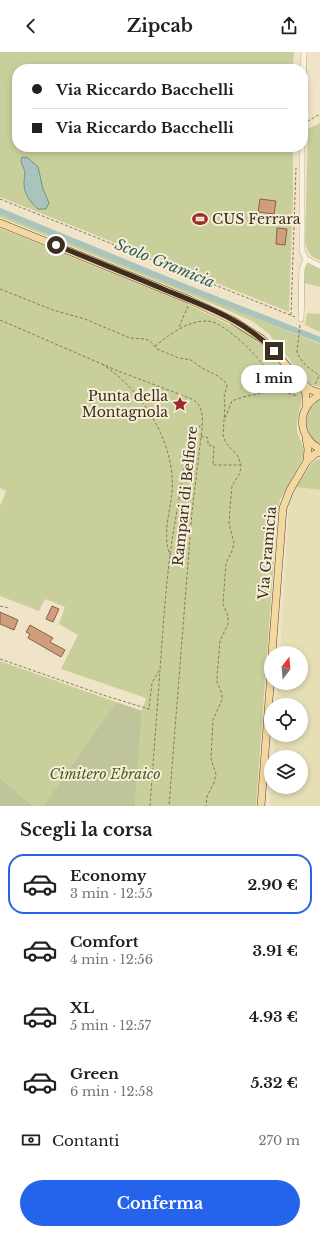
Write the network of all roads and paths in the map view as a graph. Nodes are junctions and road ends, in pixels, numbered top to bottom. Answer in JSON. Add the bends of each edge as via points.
{"nodes":[{"id":1,"x":304,"y":52,"type":"edge"},
{"id":2,"x":304,"y":64,"type":"edge"},
{"id":3,"x":320,"y":114,"type":"edge"},
{"id":4,"x":308,"y":121,"type":"edge"},
{"id":5,"x":302,"y":152,"type":"edge"},
{"id":6,"x":296,"y":162,"type":"dead end"},
{"id":7,"x":0,"y":199,"type":"edge"},
{"id":8,"x":0,"y":223,"type":"edge"},
{"id":9,"x":306,"y":259,"type":"junction"},
{"id":10,"x":320,"y":266,"type":"edge"},
{"id":11,"x":0,"y":289,"type":"edge"},
{"id":12,"x":190,"y":300,"type":"junction"},
{"id":13,"x":0,"y":320,"type":"edge"},
{"id":14,"x":301,"y":321,"type":"joint"},
{"id":15,"x":179,"y":328,"type":"junction"},
{"id":16,"x":155,"y":347,"type":"junction"},
{"id":17,"x":98,"y":362,"type":"junction"},
{"id":18,"x":320,"y":376,"type":"edge"},
{"id":19,"x":301,"y":382,"type":"junction"},
{"id":20,"x":281,"y":389,"type":"junction"},
{"id":21,"x":320,"y":394,"type":"edge"},
{"id":22,"x":301,"y":396,"type":"dead end"},
{"id":23,"x":306,"y":407,"type":"junction"},
{"id":24,"x":224,"y":419,"type":"junction"},
{"id":25,"x":202,"y":424,"type":"junction"},
{"id":26,"x":201,"y":436,"type":"junction"},
{"id":27,"x":306,"y":437,"type":"junction"},
{"id":28,"x":320,"y":449,"type":"edge"},
{"id":29,"x":320,"y":452,"type":"edge"},
{"id":30,"x":307,"y":461,"type":"junction"},
{"id":31,"x":240,"y":465,"type":"junction"},
{"id":32,"x":170,"y":556,"type":"junction"},
{"id":33,"x":0,"y":606,"type":"edge"},
{"id":34,"x":9,"y":608,"type":"dead end"},
{"id":35,"x":273,"y":646,"type":"edge"},
{"id":36,"x":0,"y":659,"type":"edge"},
{"id":37,"x":160,"y":669,"type":"junction"},
{"id":38,"x":270,"y":690,"type":"edge"},
{"id":39,"x":150,"y":806,"type":"edge"},
{"id":40,"x":169,"y":806,"type":"edge"},
{"id":41,"x":206,"y":806,"type":"edge"},
{"id":42,"x":262,"y":806,"type":"edge"}],
"edges":[{"from":1,"to":2,"type":"street"},
{"from":3,"to":4,"type":"path"},
{"from":5,"to":9,"type":"street","via":[[301,246]]},
{"from":6,"to":7,"type":"path","via":[[291,316]]},
{"from":8,"to":12,"type":"main road"},
{"from":9,"to":10,"type":"street"},
{"from":9,"to":14,"type":"street","via":[[302,269]]},
{"from":11,"to":16,"type":"path","via":[[130,338],[145,339]]},
{"from":12,"to":15,"type":"path"},
{"from":12,"to":19,"type":"main road","via":[[232,320],[262,339]]},
{"from":13,"to":17,"type":"path","name":"Rampari di Belfiore"},
{"from":14,"to":18,"type":"path","via":[[298,356]]},
{"from":15,"to":16,"type":"path"},
{"from":15,"to":20,"type":"path","via":[[206,321],[216,323],[252,351]]},
{"from":16,"to":24,"type":"path","via":[[191,360],[224,380],[227,386]]},
{"from":17,"to":25,"type":"path","name":"Rampari di Belfiore","via":[[192,399],[200,407]]},
{"from":17,"to":32,"type":"path","via":[[112,370],[132,391],[156,423],[164,441],[172,477],[166,542]]},
{"from":19,"to":21,"type":"main road"},
{"from":19,"to":23,"type":"main road","via":[[306,394]]},
{"from":20,"to":22,"type":"path"},
{"from":20,"to":24,"type":"path","via":[[232,401]]},
{"from":21,"to":23,"type":"main road"},
{"from":23,"to":27,"type":"main road","via":[[302,420]]},
{"from":24,"to":31,"type":"path","via":[[224,439],[238,456]]},
{"from":25,"to":26,"type":"path","name":"Rampari di Belfiore"},
{"from":25,"to":32,"type":"path","via":[[196,430],[184,470]]},
{"from":26,"to":31,"type":"path","via":[[208,438],[208,445],[214,446],[213,466]]},
{"from":26,"to":40,"type":"path","name":"Rampari di Belfiore","via":[[192,512]]},
{"from":27,"to":28,"type":"main road"},
{"from":27,"to":30,"type":"main road"},
{"from":29,"to":30,"type":"main road","name":"Via Gramicia"},
{"from":30,"to":35,"type":"main road","name":"Via Gramicia","via":[[283,508]]},
{"from":31,"to":41,"type":"path","via":[[240,473],[232,486],[230,522],[234,543],[226,563],[223,604],[228,624],[220,641],[217,676],[222,700],[213,720],[211,759],[216,774],[207,796]]},
{"from":32,"to":37,"type":"path"},
{"from":33,"to":34,"type":"path"},
{"from":36,"to":37,"type":"path","via":[[149,709],[152,683]]},
{"from":37,"to":39,"type":"path"},
{"from":38,"to":42,"type":"main road"}]}
